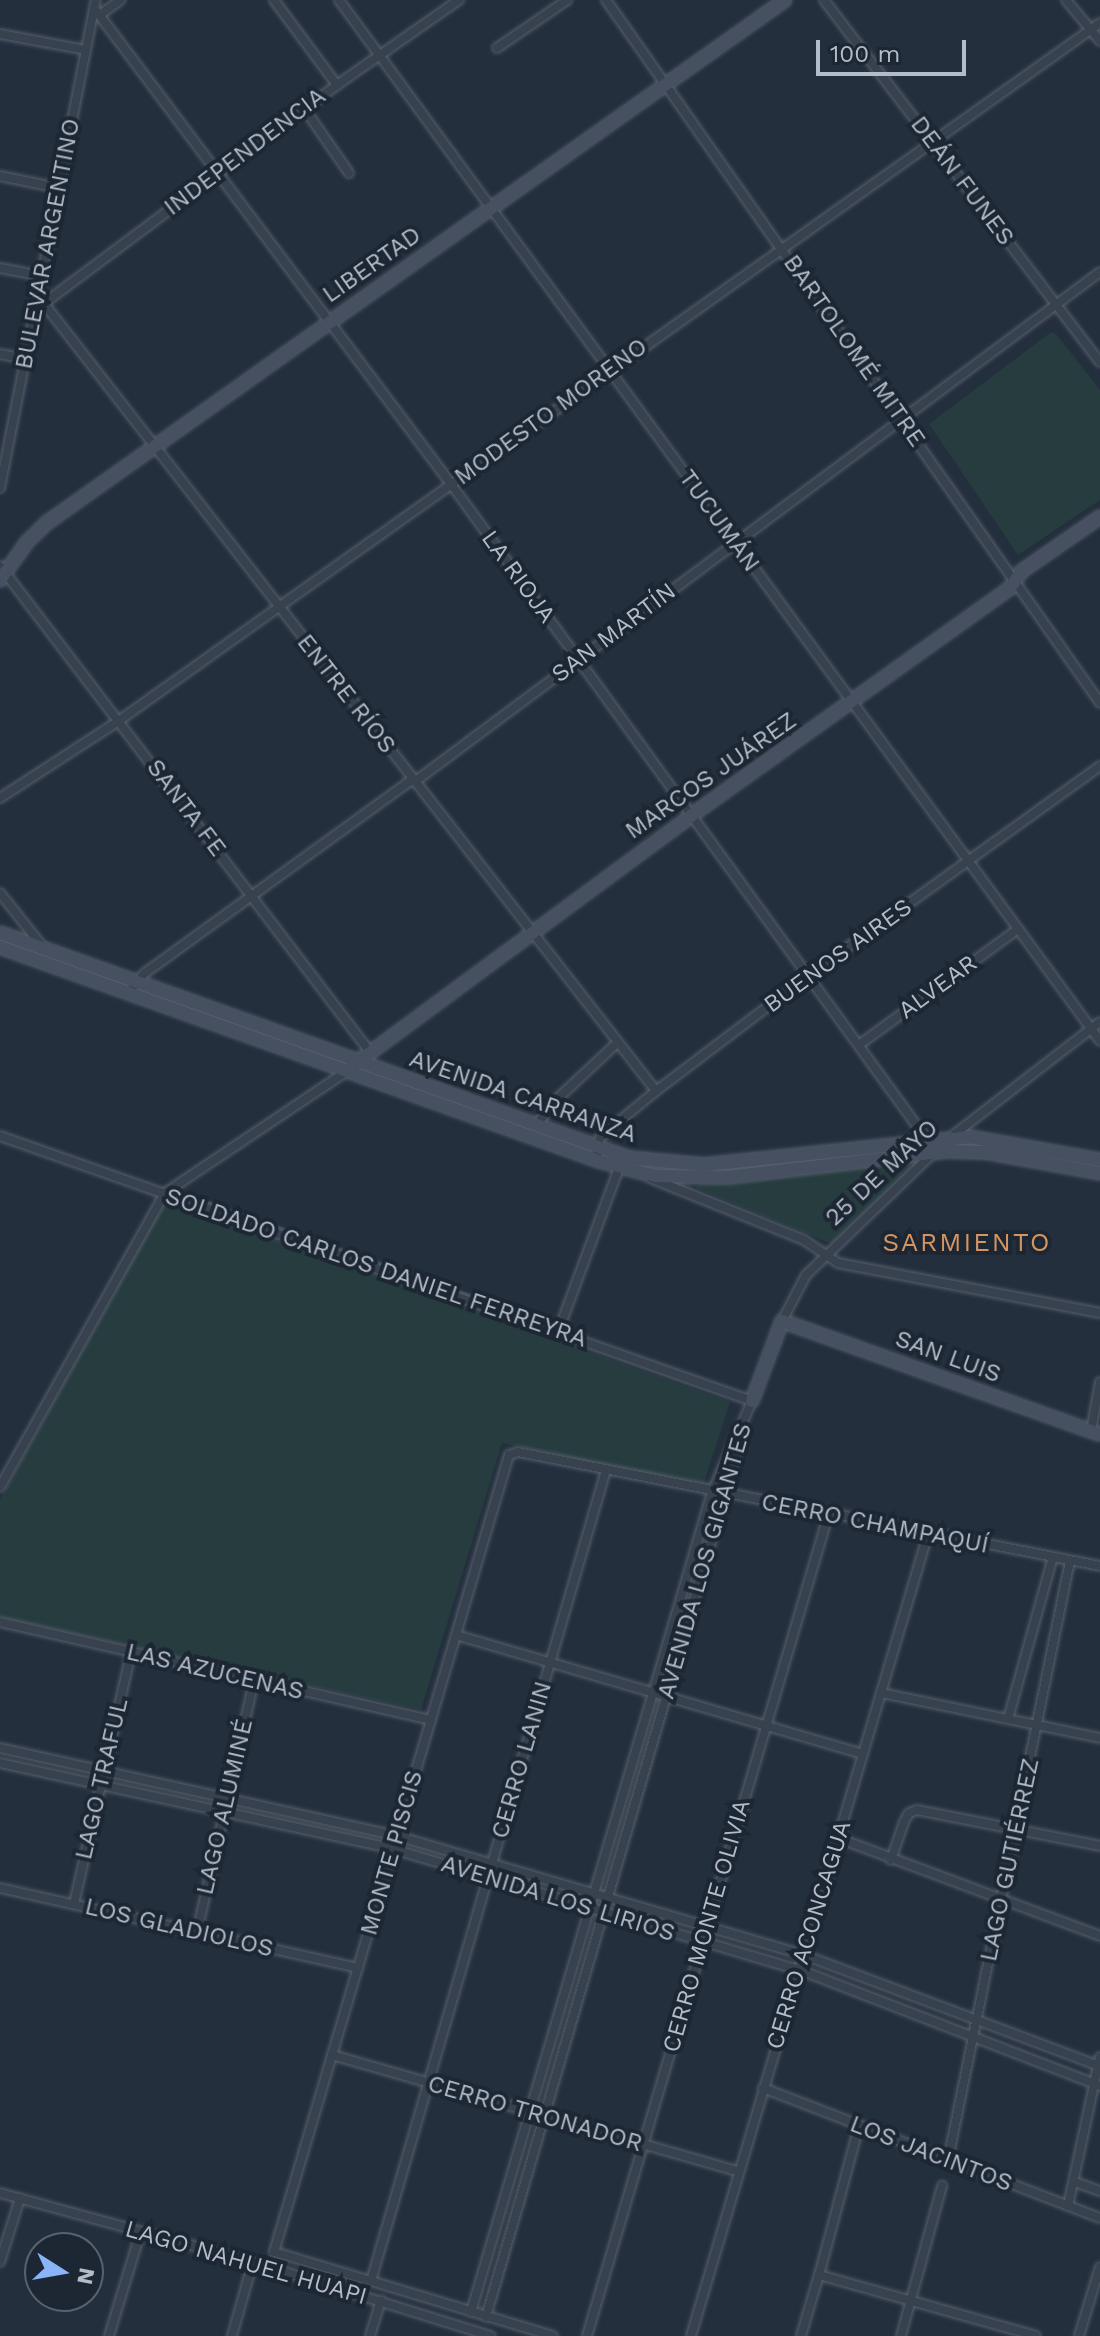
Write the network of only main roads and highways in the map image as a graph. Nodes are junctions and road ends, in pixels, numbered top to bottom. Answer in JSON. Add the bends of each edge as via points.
{"nodes":[{"id":1,"x":785,"y":0,"type":"edge"},
{"id":2,"x":1100,"y":517,"type":"edge"},
{"id":3,"x":1,"y":573,"type":"edge"},
{"id":4,"x":0,"y":933,"type":"edge"},
{"id":5,"x":0,"y":947,"type":"edge"},
{"id":6,"x":132,"y":988,"type":"junction"},
{"id":7,"x":351,"y":1066,"type":"junction"},
{"id":8,"x":1100,"y":1160,"type":"edge"},
{"id":9,"x":1100,"y":1173,"type":"edge"},
{"id":10,"x":782,"y":1321,"type":"joint"},
{"id":11,"x":752,"y":1401,"type":"road end"},
{"id":12,"x":1096,"y":1432,"type":"edge"}],
"edges":[{"from":1,"to":3,"type":"main road","name":"LIBERTAD","via":[[153,445],[48,522]]},
{"from":2,"to":7,"type":"main road","name":"MARCOS JUÁREZ","via":[[1022,571],[1010,588]]},
{"from":4,"to":6,"type":"main road","name":"AVENIDA CARRANZA"},
{"from":5,"to":6,"type":"main road","name":"AVENIDA CARRANZA"},
{"from":6,"to":7,"type":"main road","name":"AVENIDA CARRANZA"},
{"from":7,"to":8,"type":"main road","name":"AVENIDA CARRANZA","via":[[653,1162],[704,1165],[950,1138],[989,1138]]},
{"from":7,"to":9,"type":"main road","name":"AVENIDA CARRANZA","via":[[624,1169],[706,1179],[935,1151],[986,1152]]},
{"from":10,"to":11,"type":"main road","name":"25 DE MAYO"},
{"from":10,"to":12,"type":"main road","name":"SAN LUIS"}]}
